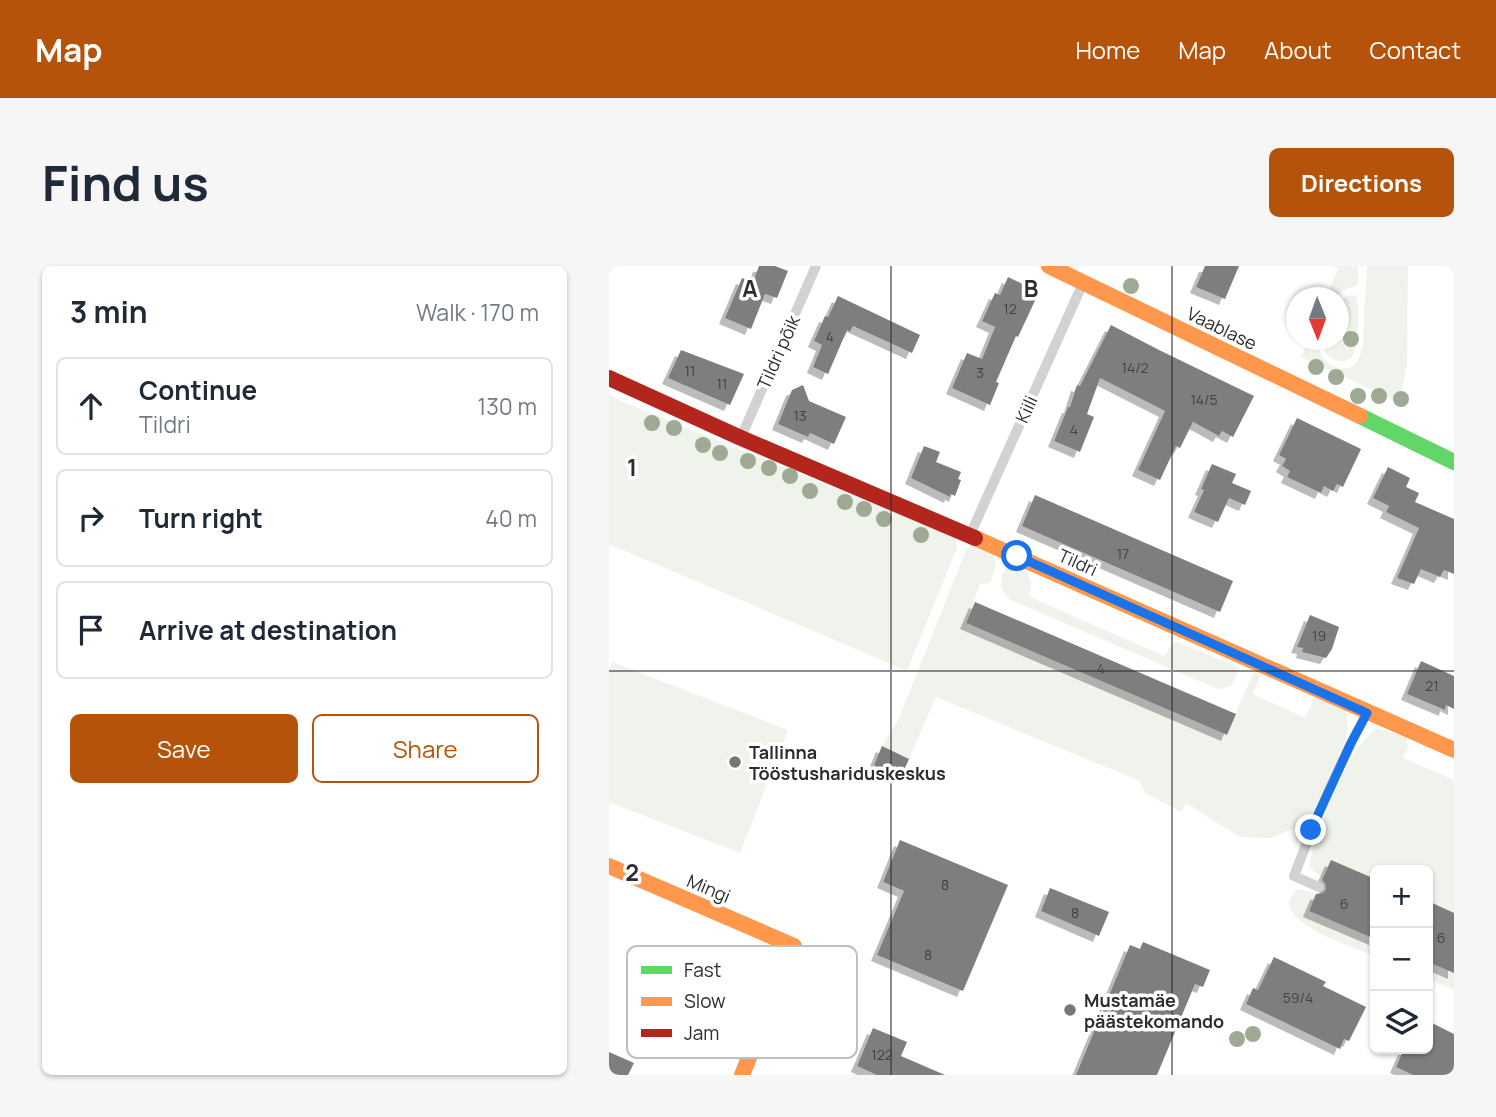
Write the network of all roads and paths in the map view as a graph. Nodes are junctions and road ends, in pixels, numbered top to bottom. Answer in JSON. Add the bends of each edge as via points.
{"nodes":[{"id":1,"x":816,"y":266,"type":"edge"},
{"id":2,"x":1049,"y":266,"type":"edge"},
{"id":3,"x":1083,"y":283,"type":"junction"},
{"id":4,"x":609,"y":378,"type":"edge"},
{"id":5,"x":741,"y":438,"type":"junction"},
{"id":6,"x":1454,"y":461,"type":"edge"},
{"id":7,"x":970,"y":536,"type":"junction"},
{"id":8,"x":1367,"y":713,"type":"junction"},
{"id":9,"x":1454,"y":750,"type":"edge"},
{"id":10,"x":609,"y":866,"type":"edge"},
{"id":11,"x":1319,"y":887,"type":"dead end"},
{"id":12,"x":794,"y":946,"type":"edge"},
{"id":13,"x":749,"y":1058,"type":"edge"},
{"id":14,"x":742,"y":1075,"type":"edge"}],
"edges":[{"from":1,"to":5,"type":"lane","name":"Tildri põik"},
{"from":2,"to":3,"type":"street","name":"Vaablase"},
{"from":3,"to":6,"type":"street","name":"Vaablase"},
{"from":3,"to":7,"type":"lane","name":"Kiili"},
{"from":4,"to":5,"type":"street","name":"Tildri"},
{"from":5,"to":7,"type":"street","name":"Tildri"},
{"from":7,"to":8,"type":"street","name":"Tildri"},
{"from":8,"to":9,"type":"street","name":"Tildri"},
{"from":8,"to":11,"type":"lane","via":[[1294,876]]},
{"from":10,"to":12,"type":"street","name":"Mingi"},
{"from":13,"to":14,"type":"street","name":"Mingi"}]}
